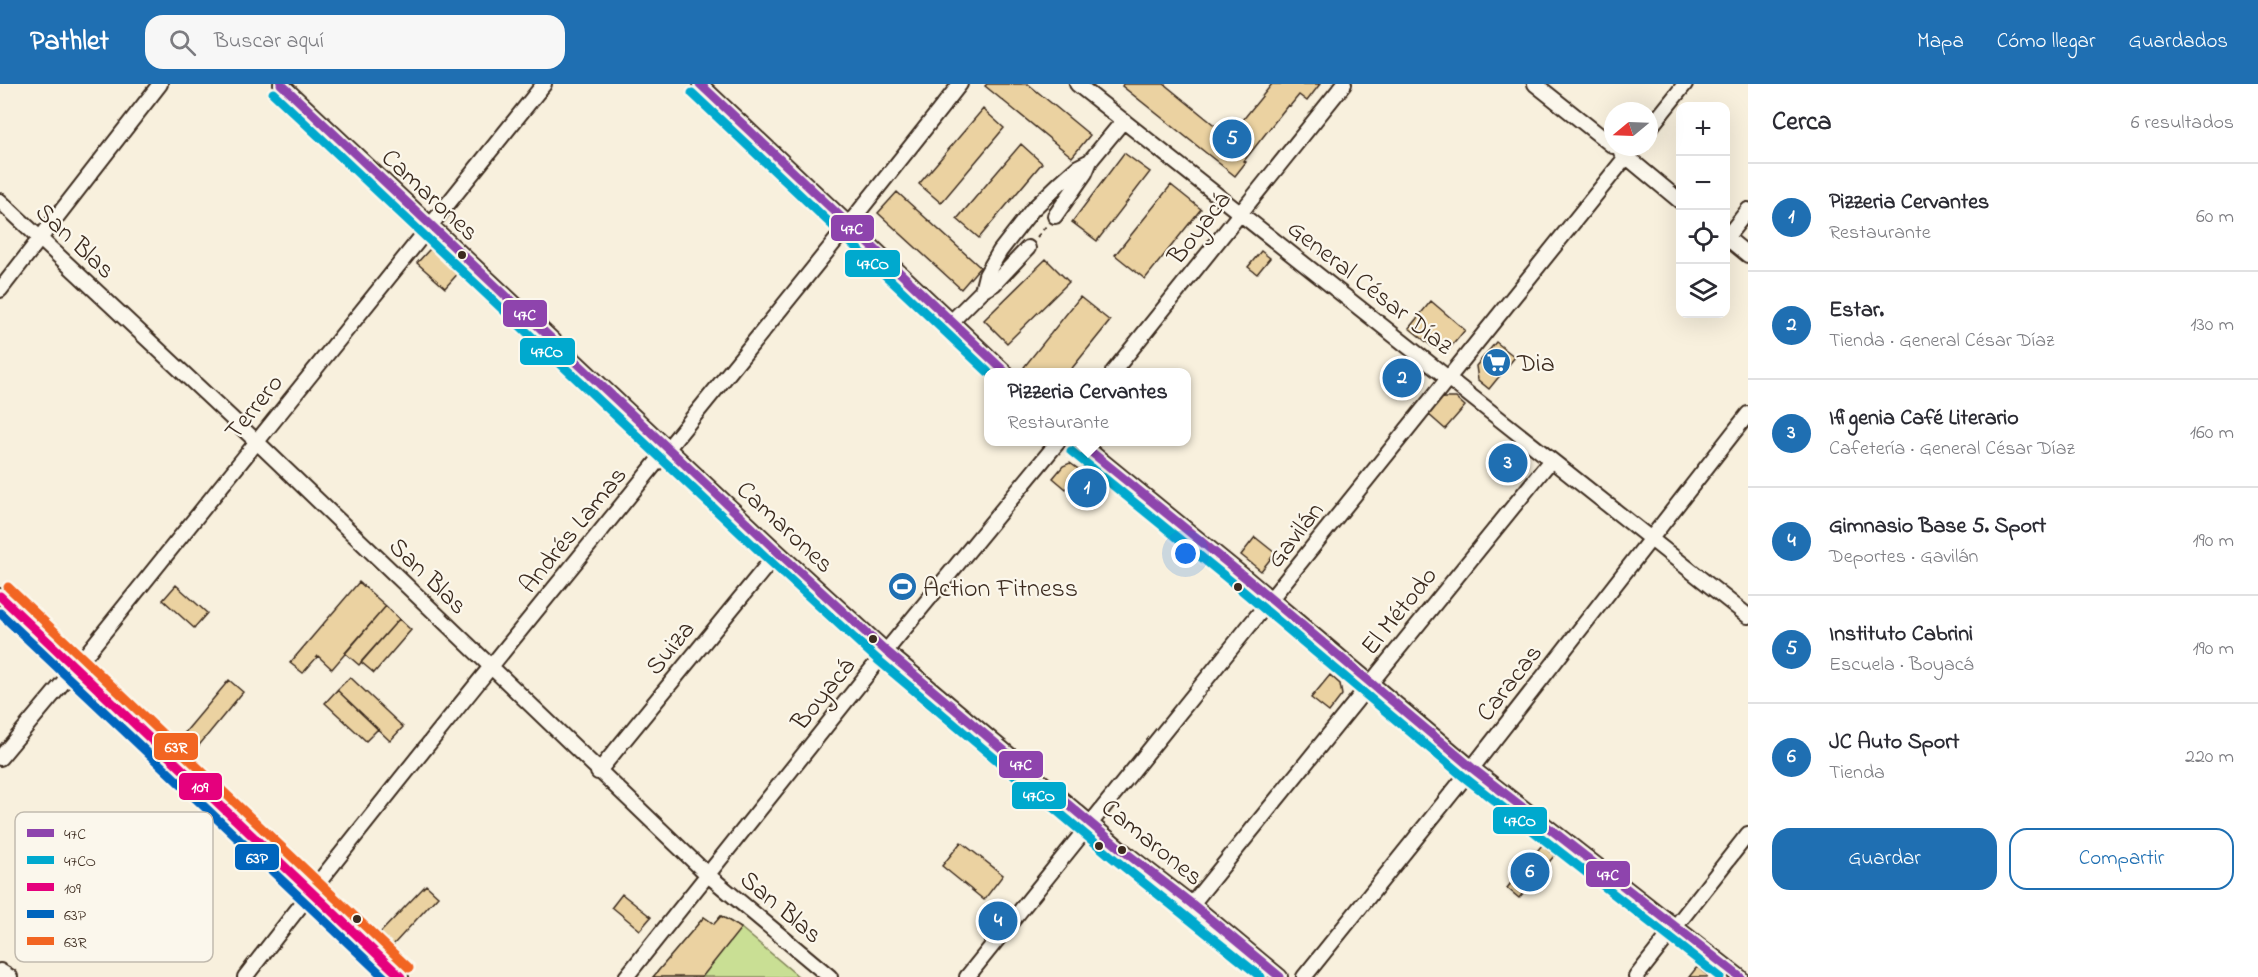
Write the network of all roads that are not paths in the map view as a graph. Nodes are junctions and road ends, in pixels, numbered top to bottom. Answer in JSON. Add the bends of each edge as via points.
{"nodes":[{"id":1,"x":160,"y":84,"type":"edge"},
{"id":2,"x":281,"y":84,"type":"edge"},
{"id":3,"x":543,"y":84,"type":"edge"},
{"id":4,"x":700,"y":84,"type":"edge"},
{"id":5,"x":960,"y":84,"type":"edge"},
{"id":6,"x":1077,"y":84,"type":"edge"},
{"id":7,"x":1344,"y":84,"type":"edge"},
{"id":8,"x":1535,"y":84,"type":"edge"},
{"id":9,"x":1685,"y":84,"type":"edge"},
{"id":10,"x":1658,"y":118,"type":"edge"},
{"id":11,"x":1123,"y":121,"type":"junction"},
{"id":12,"x":1604,"y":138,"type":"edge"},
{"id":13,"x":1627,"y":156,"type":"edge"},
{"id":14,"x":1634,"y":156,"type":"edge"},
{"id":15,"x":1090,"y":161,"type":"junction"},
{"id":16,"x":1676,"y":197,"type":"edge"},
{"id":17,"x":0,"y":201,"type":"edge"},
{"id":18,"x":1748,"y":210,"type":"edge"},
{"id":19,"x":1240,"y":212,"type":"junction"},
{"id":20,"x":1055,"y":216,"type":"road end"},
{"id":21,"x":429,"y":225,"type":"junction"},
{"id":22,"x":849,"y":225,"type":"junction"},
{"id":23,"x":1730,"y":233,"type":"edge"},
{"id":24,"x":41,"y":239,"type":"junction"},
{"id":25,"x":1730,"y":241,"type":"edge"},
{"id":26,"x":1028,"y":248,"type":"road end"},
{"id":27,"x":1748,"y":255,"type":"edge"},
{"id":28,"x":0,"y":290,"type":"edge"},
{"id":29,"x":982,"y":291,"type":"junction"},
{"id":30,"x":952,"y":321,"type":"junction"},
{"id":31,"x":1001,"y":368,"type":"edge"},
{"id":32,"x":1116,"y":368,"type":"edge"},
{"id":33,"x":1448,"y":377,"type":"junction"},
{"id":34,"x":1748,"y":414,"type":"edge"},
{"id":35,"x":256,"y":441,"type":"junction"},
{"id":36,"x":1054,"y":446,"type":"edge"},
{"id":37,"x":1085,"y":446,"type":"edge"},
{"id":38,"x":668,"y":447,"type":"junction"},
{"id":39,"x":1551,"y":460,"type":"junction"},
{"id":40,"x":1649,"y":539,"type":"junction"},
{"id":41,"x":778,"y":552,"type":"junction"},
{"id":42,"x":0,"y":596,"type":"edge"},
{"id":43,"x":1272,"y":600,"type":"junction"},
{"id":44,"x":1748,"y":616,"type":"edge"},
{"id":45,"x":886,"y":651,"type":"junction"},
{"id":46,"x":76,"y":667,"type":"junction"},
{"id":47,"x":491,"y":668,"type":"junction"},
{"id":48,"x":1370,"y":682,"type":"junction"},
{"id":49,"x":0,"y":758,"type":"edge"},
{"id":50,"x":1472,"y":768,"type":"junction"},
{"id":51,"x":598,"y":772,"type":"junction"},
{"id":52,"x":1092,"y":824,"type":"junction"},
{"id":53,"x":1748,"y":834,"type":"edge"},
{"id":54,"x":708,"y":875,"type":"junction"},
{"id":55,"x":311,"y":892,"type":"junction"},
{"id":56,"x":1192,"y":904,"type":"junction"},
{"id":57,"x":1676,"y":926,"type":"junction"},
{"id":58,"x":0,"y":971,"type":"edge"},
{"id":59,"x":10,"y":977,"type":"edge"},
{"id":60,"x":245,"y":977,"type":"edge"},
{"id":61,"x":401,"y":977,"type":"edge"},
{"id":62,"x":626,"y":977,"type":"edge"},
{"id":63,"x":830,"y":977,"type":"edge"},
{"id":64,"x":967,"y":977,"type":"edge"},
{"id":65,"x":1280,"y":977,"type":"edge"},
{"id":66,"x":1304,"y":977,"type":"edge"},
{"id":67,"x":1636,"y":977,"type":"edge"},
{"id":68,"x":1740,"y":977,"type":"edge"}],
"edges":[{"from":1,"to":24,"type":"street"},
{"from":2,"to":21,"type":"street","name":"Camarones"},
{"from":3,"to":21,"type":"street","name":"Terrero"},
{"from":4,"to":22,"type":"street"},
{"from":5,"to":22,"type":"street","name":"Andrés Lamas"},
{"from":6,"to":11,"type":"street","name":"General César Díaz"},
{"from":7,"to":19,"type":"street","name":"Boyacá"},
{"from":8,"to":12,"type":"street"},
{"from":9,"to":10,"type":"street"},
{"from":11,"to":15,"type":"street"},
{"from":11,"to":19,"type":"street","name":"General César Díaz"},
{"from":13,"to":33,"type":"street","name":"Gavilán"},
{"from":14,"to":16,"type":"street"},
{"from":15,"to":20,"type":"street"},
{"from":15,"to":29,"type":"street","via":[[1032,210],[999,251]]},
{"from":17,"to":24,"type":"street","name":"San Blas"},
{"from":18,"to":23,"type":"street"},
{"from":19,"to":32,"type":"street","name":"Boyacá"},
{"from":19,"to":33,"type":"street","name":"General César Díaz"},
{"from":21,"to":35,"type":"street","name":"Terrero"},
{"from":21,"to":38,"type":"street","name":"Camarones"},
{"from":22,"to":30,"type":"street"},
{"from":22,"to":38,"type":"street","name":"Andrés Lamas"},
{"from":24,"to":28,"type":"street"},
{"from":24,"to":35,"type":"street","name":"San Blas"},
{"from":25,"to":27,"type":"street"},
{"from":26,"to":29,"type":"street","via":[[994,284]]},
{"from":29,"to":30,"type":"street"},
{"from":30,"to":31,"type":"street"},
{"from":33,"to":39,"type":"street","name":"General César Díaz"},
{"from":33,"to":43,"type":"street","name":"Gavilán"},
{"from":34,"to":40,"type":"street","name":"Caracas"},
{"from":35,"to":46,"type":"street","name":"Terrero"},
{"from":35,"to":47,"type":"street","name":"San Blas"},
{"from":36,"to":45,"type":"street","name":"Boyacá"},
{"from":37,"to":43,"type":"street"},
{"from":38,"to":41,"type":"street","name":"Camarones"},
{"from":38,"to":47,"type":"street","name":"Andrés Lamas"},
{"from":39,"to":40,"type":"street","name":"General César Díaz"},
{"from":39,"to":48,"type":"street","name":"El Método"},
{"from":40,"to":44,"type":"street","name":"General César Díaz"},
{"from":40,"to":50,"type":"street","name":"Caracas"},
{"from":41,"to":45,"type":"street","name":"Camarones"},
{"from":41,"to":51,"type":"street","name":"Suiza"},
{"from":42,"to":46,"type":"street"},
{"from":43,"to":48,"type":"street"},
{"from":43,"to":52,"type":"street","name":"Gavilán"},
{"from":45,"to":52,"type":"street","name":"Camarones"},
{"from":45,"to":54,"type":"street","name":"Boyacá"},
{"from":46,"to":49,"type":"street","name":"Terrero"},
{"from":46,"to":55,"type":"street"},
{"from":47,"to":51,"type":"street","name":"San Blas"},
{"from":47,"to":55,"type":"street","name":"Andrés Lamas"},
{"from":48,"to":50,"type":"street"},
{"from":48,"to":56,"type":"street","name":"El Método"},
{"from":50,"to":57,"type":"street"},
{"from":50,"to":66,"type":"street","name":"Caracas"},
{"from":51,"to":54,"type":"street","name":"San Blas"},
{"from":52,"to":56,"type":"street","name":"Camarones"},
{"from":52,"to":64,"type":"street","name":"Gavilán"},
{"from":53,"to":57,"type":"street"},
{"from":54,"to":62,"type":"street","name":"Boyacá"},
{"from":54,"to":63,"type":"street","name":"San Blas"},
{"from":55,"to":60,"type":"street","name":"Andrés Lamas"},
{"from":55,"to":61,"type":"street"},
{"from":56,"to":65,"type":"street","name":"Camarones"},
{"from":57,"to":67,"type":"street"},
{"from":57,"to":68,"type":"street"},
{"from":58,"to":59,"type":"street"}]}
